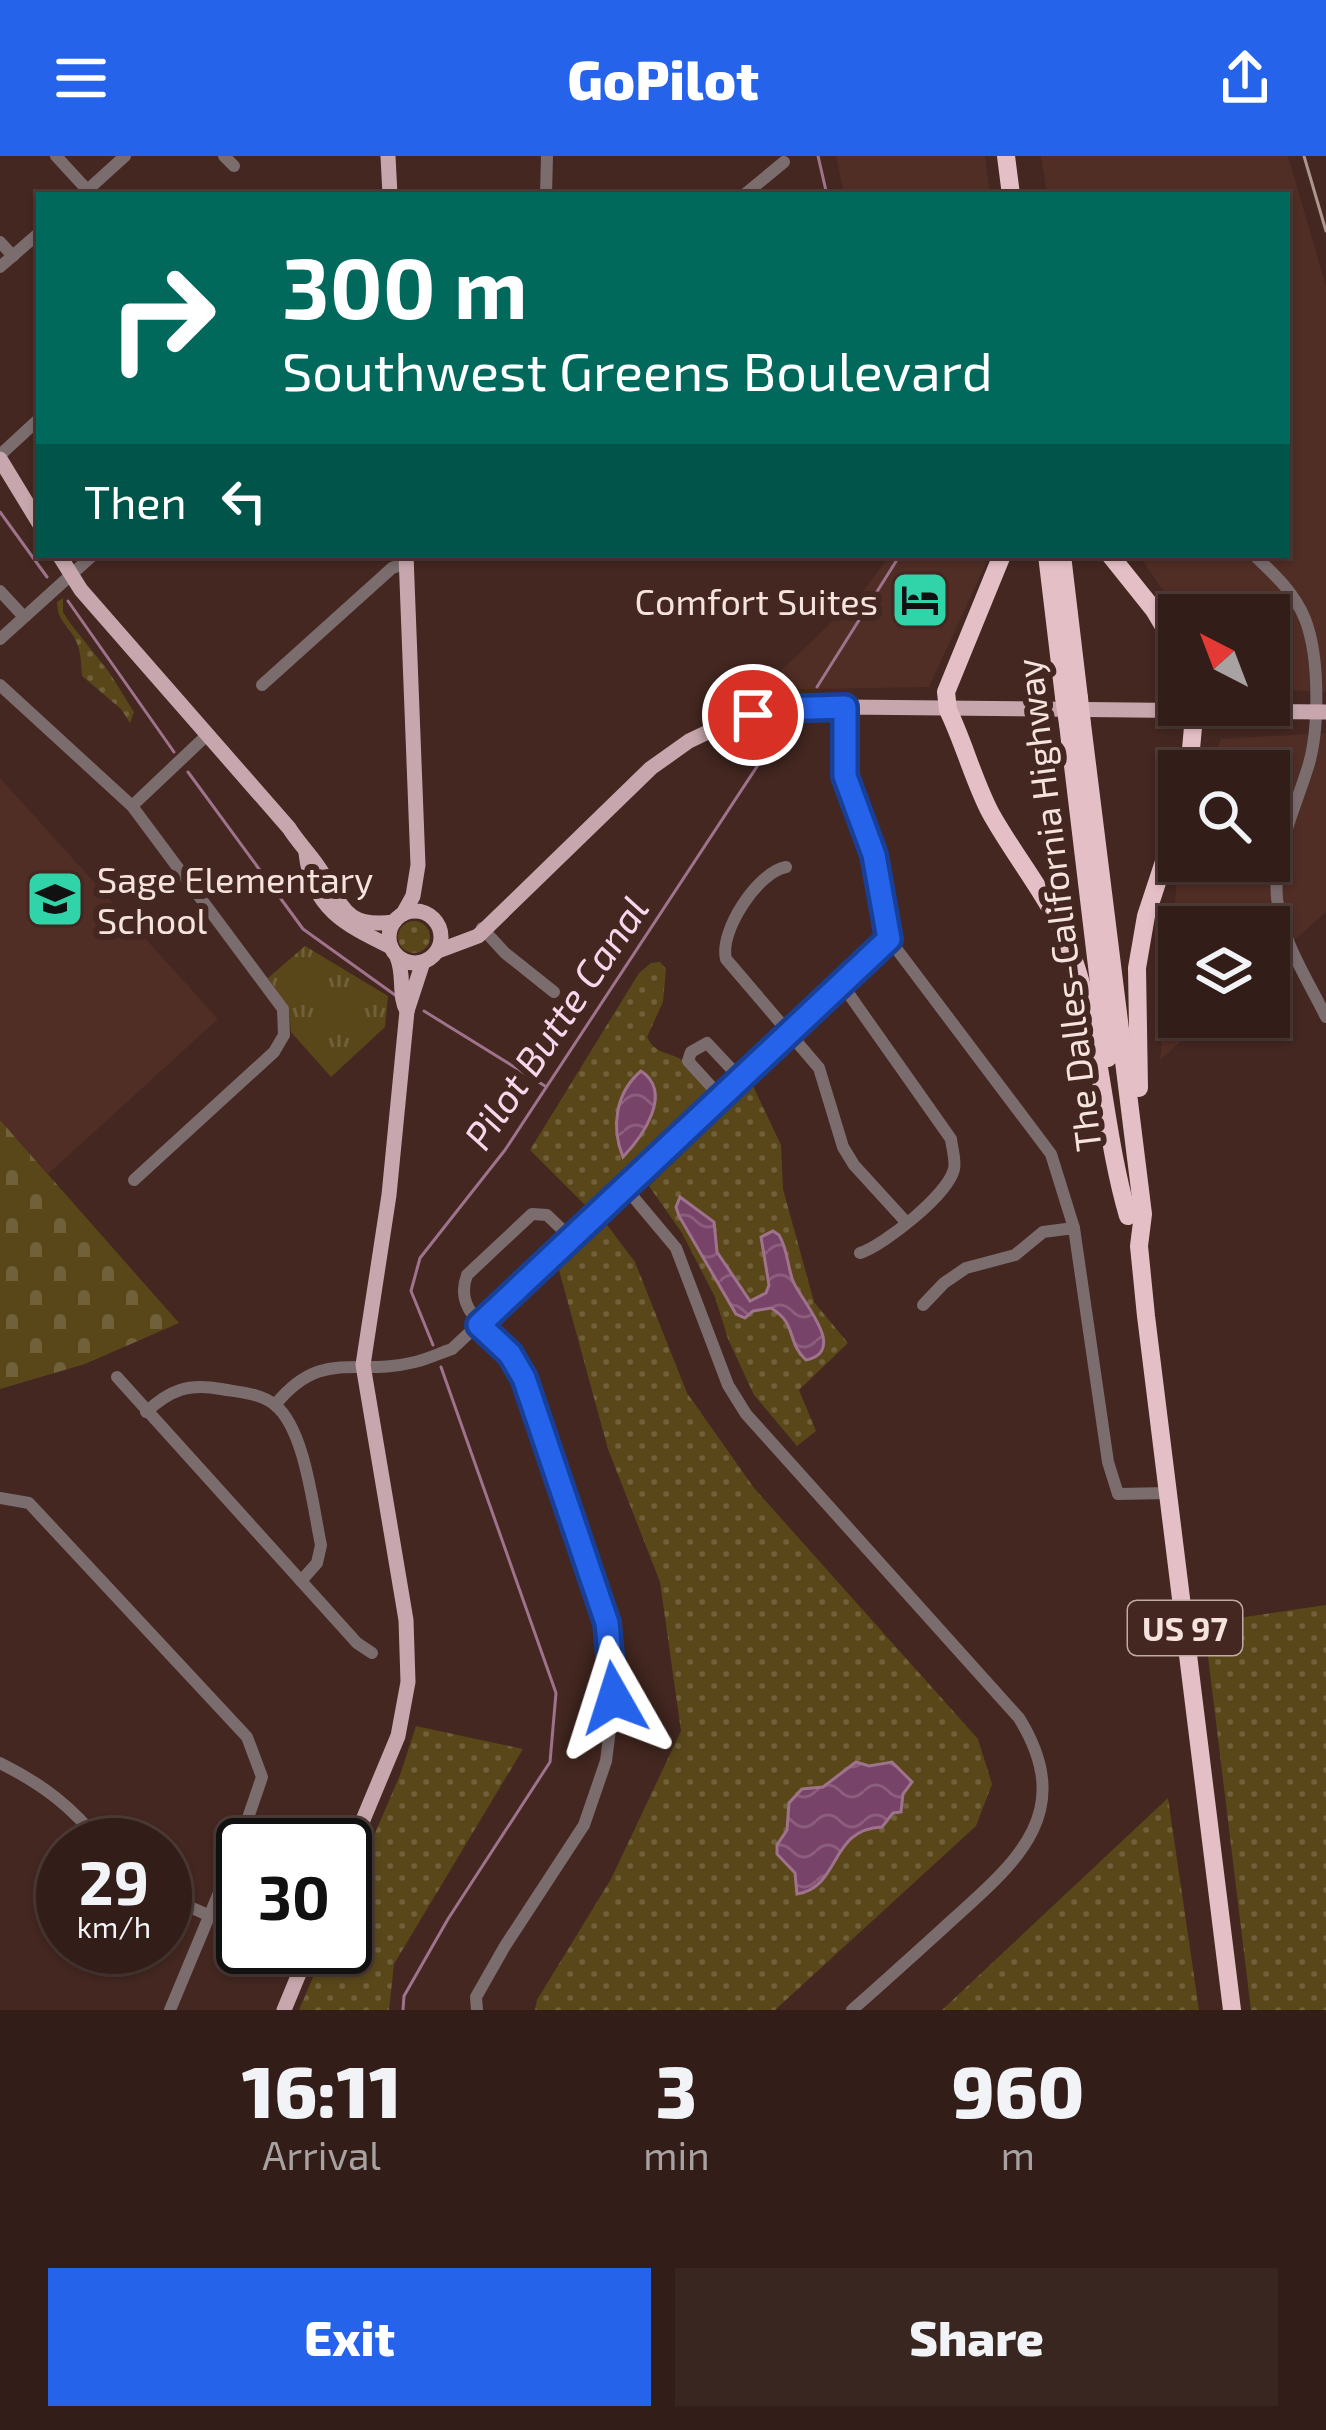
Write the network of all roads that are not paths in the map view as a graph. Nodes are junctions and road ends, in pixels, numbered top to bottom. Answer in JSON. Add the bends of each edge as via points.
{"nodes":[{"id":1,"x":56,"y":156,"type":"edge"},
{"id":2,"x":125,"y":156,"type":"edge"},
{"id":3,"x":388,"y":156,"type":"edge"},
{"id":4,"x":547,"y":156,"type":"edge"},
{"id":5,"x":1006,"y":156,"type":"edge"},
{"id":6,"x":784,"y":162,"type":"dead end"},
{"id":7,"x":86,"y":192,"type":"edge"},
{"id":8,"x":88,"y":192,"type":"edge"},
{"id":9,"x":390,"y":192,"type":"edge"},
{"id":10,"x":546,"y":192,"type":"edge"},
{"id":11,"x":748,"y":192,"type":"edge"},
{"id":12,"x":1011,"y":192,"type":"edge"},
{"id":13,"x":36,"y":236,"type":"edge"},
{"id":14,"x":0,"y":242,"type":"edge"},
{"id":15,"x":13,"y":256,"type":"junction"},
{"id":16,"x":0,"y":267,"type":"edge"},
{"id":17,"x":36,"y":422,"type":"edge"},
{"id":18,"x":0,"y":457,"type":"edge"},
{"id":19,"x":36,"y":518,"type":"edge"},
{"id":20,"x":60,"y":558,"type":"edge"},
{"id":21,"x":89,"y":558,"type":"edge"},
{"id":22,"x":1001,"y":558,"type":"edge"},
{"id":23,"x":1048,"y":558,"type":"edge"},
{"id":24,"x":1062,"y":558,"type":"edge"},
{"id":25,"x":1111,"y":558,"type":"edge"},
{"id":26,"x":1257,"y":558,"type":"edge"},
{"id":27,"x":406,"y":559,"type":"edge"},
{"id":28,"x":71,"y":574,"type":"junction"},
{"id":29,"x":0,"y":591,"type":"edge"},
{"id":30,"x":24,"y":616,"type":"junction"},
{"id":31,"x":1158,"y":617,"type":"edge"},
{"id":32,"x":0,"y":639,"type":"edge"},
{"id":33,"x":0,"y":685,"type":"edge"},
{"id":34,"x":262,"y":685,"type":"dead end"},
{"id":35,"x":1072,"y":697,"type":"junction"},
{"id":36,"x":845,"y":707,"type":"junction"},
{"id":37,"x":1158,"y":708,"type":"edge"},
{"id":38,"x":948,"y":710,"type":"junction"},
{"id":39,"x":1290,"y":711,"type":"edge"},
{"id":40,"x":1322,"y":712,"type":"edge"},
{"id":41,"x":1075,"y":724,"type":"junction"},
{"id":42,"x":207,"y":735,"type":"junction"},
{"id":43,"x":132,"y":806,"type":"junction"},
{"id":44,"x":306,"y":853,"type":"junction"},
{"id":45,"x":418,"y":866,"type":"junction"},
{"id":46,"x":786,"y":867,"type":"dead end"},
{"id":47,"x":1158,"y":880,"type":"edge"},
{"id":48,"x":398,"y":918,"type":"junction"},
{"id":49,"x":436,"y":921,"type":"junction"},
{"id":50,"x":482,"y":928,"type":"junction"},
{"id":51,"x":889,"y":939,"type":"junction"},
{"id":52,"x":393,"y":950,"type":"junction"},
{"id":53,"x":430,"y":957,"type":"junction"},
{"id":54,"x":841,"y":983,"type":"junction"},
{"id":55,"x":554,"y":992,"type":"dead end"},
{"id":56,"x":407,"y":1011,"type":"junction"},
{"id":57,"x":1326,"y":1017,"type":"edge"},
{"id":58,"x":788,"y":1031,"type":"junction"},
{"id":59,"x":740,"y":1077,"type":"junction"},
{"id":60,"x":719,"y":1095,"type":"junction"},
{"id":61,"x":1137,"y":1165,"type":"junction"},
{"id":62,"x":134,"y":1180,"type":"dead end"},
{"id":63,"x":624,"y":1186,"type":"junction"},
{"id":64,"x":1128,"y":1216,"type":"junction"},
{"id":65,"x":906,"y":1222,"type":"junction"},
{"id":66,"x":1073,"y":1228,"type":"junction"},
{"id":67,"x":570,"y":1238,"type":"junction"},
{"id":68,"x":1139,"y":1246,"type":"junction"},
{"id":69,"x":860,"y":1253,"type":"dead end"},
{"id":70,"x":923,"y":1305,"type":"dead end"},
{"id":71,"x":479,"y":1325,"type":"junction"},
{"id":72,"x":363,"y":1365,"type":"junction"},
{"id":73,"x":117,"y":1377,"type":"dead end"},
{"id":74,"x":275,"y":1405,"type":"junction"},
{"id":75,"x":146,"y":1412,"type":"junction"},
{"id":76,"x":1168,"y":1493,"type":"junction"},
{"id":77,"x":0,"y":1498,"type":"edge"},
{"id":78,"x":301,"y":1581,"type":"junction"},
{"id":79,"x":371,"y":1653,"type":"dead end"},
{"id":80,"x":0,"y":1763,"type":"edge"},
{"id":81,"x":81,"y":1818,"type":"edge"},
{"id":82,"x":364,"y":1818,"type":"edge"},
{"id":83,"x":192,"y":1908,"type":"edge"},
{"id":84,"x":208,"y":1915,"type":"junction"},
{"id":85,"x":299,"y":1974,"type":"edge"},
{"id":86,"x":170,"y":2010,"type":"edge"},
{"id":87,"x":284,"y":2010,"type":"edge"},
{"id":88,"x":477,"y":2010,"type":"edge"},
{"id":89,"x":852,"y":2010,"type":"edge"},
{"id":90,"x":1232,"y":2010,"type":"edge"}],
"edges":[{"from":1,"to":7,"type":"street"},
{"from":2,"to":8,"type":"street"},
{"from":3,"to":9,"type":"main road"},
{"from":4,"to":10,"type":"street"},
{"from":5,"to":12,"type":"highway"},
{"from":6,"to":11,"type":"street"},
{"from":13,"to":15,"type":"street"},
{"from":14,"to":15,"type":"street"},
{"from":15,"to":16,"type":"street"},
{"from":17,"to":18,"type":"street"},
{"from":18,"to":19,"type":"main road"},
{"from":20,"to":28,"type":"main road"},
{"from":21,"to":28,"type":"street"},
{"from":22,"to":38,"type":"highway","via":[[946,692]]},
{"from":23,"to":35,"type":"highway","name":"The Dalles-California Highway","number":"US 97"},
{"from":24,"to":35,"type":"highway","name":"The Dalles-California Highway","number":"US 97"},
{"from":25,"to":31,"type":"highway"},
{"from":26,"to":40,"type":"street","via":[[1285,584],[1306,621]]},
{"from":27,"to":34,"type":"street"},
{"from":27,"to":45,"type":"main road"},
{"from":28,"to":30,"type":"street"},
{"from":28,"to":42,"type":"main road"},
{"from":29,"to":30,"type":"street"},
{"from":30,"to":32,"type":"street"},
{"from":33,"to":43,"type":"street"},
{"from":35,"to":41,"type":"highway","name":"The Dalles-California Highway","number":"US 97","bridge":true},
{"from":36,"to":38,"type":"main road"},
{"from":36,"to":50,"type":"main road","via":[[778,709],[689,741],[650,768]]},
{"from":36,"to":51,"type":"street","via":[[845,776],[874,855]]},
{"from":37,"to":38,"type":"main road"},
{"from":38,"to":64,"type":"highway","via":[[992,814],[1072,952]]},
{"from":39,"to":40,"type":"main road"},
{"from":40,"to":57,"type":"street","via":[[1278,859],[1277,899]]},
{"from":41,"to":61,"type":"highway","name":"The Dalles-California Highway","number":"US 97"},
{"from":41,"to":64,"type":"highway","name":"The Dalles-California Highway","number":"US 97"},
{"from":42,"to":43,"type":"street"},
{"from":42,"to":44,"type":"main road"},
{"from":43,"to":62,"type":"street","via":[[283,1009],[284,1035]]},
{"from":44,"to":48,"type":"main road","via":[[348,914],[360,922]]},
{"from":44,"to":52,"type":"main road","via":[[335,917]]},
{"from":45,"to":48,"type":"main road","via":[[411,904]]},
{"from":45,"to":49,"type":"main road"},
{"from":46,"to":58,"type":"street","via":[[767,874],[723,949],[734,973]]},
{"from":47,"to":61,"type":"highway","via":[[1137,968]]},
{"from":48,"to":49,"type":"main road","via":[[418,911]]},
{"from":48,"to":52,"type":"main road","via":[[389,934]]},
{"from":49,"to":50,"type":"main road","via":[[457,932]]},
{"from":49,"to":53,"type":"main road","via":[[441,941]]},
{"from":50,"to":53,"type":"main road"},
{"from":50,"to":55,"type":"street"},
{"from":51,"to":54,"type":"street"},
{"from":51,"to":66,"type":"street","via":[[1051,1154]]},
{"from":52,"to":53,"type":"main road","via":[[411,963]]},
{"from":52,"to":56,"type":"main road"},
{"from":53,"to":56,"type":"main road"},
{"from":54,"to":58,"type":"street"},
{"from":54,"to":65,"type":"street","via":[[951,1139],[954,1168]]},
{"from":56,"to":72,"type":"main road"},
{"from":58,"to":59,"type":"street"},
{"from":58,"to":65,"type":"street","via":[[819,1068],[854,1166]]},
{"from":59,"to":60,"type":"street"},
{"from":59,"to":60,"type":"street","via":[[707,1043],[692,1052],[688,1060]]},
{"from":60,"to":63,"type":"street"},
{"from":61,"to":68,"type":"highway","name":"The Dalles-California Highway","number":"US 97"},
{"from":63,"to":67,"type":"street"},
{"from":63,"to":89,"type":"street","via":[[676,1248],[746,1414],[1019,1718],[1038,1754],[1041,1808],[1020,1857]]},
{"from":64,"to":68,"type":"highway","name":"The Dalles-California Highway","number":"US 97"},
{"from":65,"to":69,"type":"street"},
{"from":66,"to":70,"type":"street","via":[[1043,1232],[1016,1255],[966,1268]]},
{"from":66,"to":76,"type":"street","via":[[1118,1494]]},
{"from":67,"to":71,"type":"street"},
{"from":67,"to":71,"type":"street","via":[[547,1215],[532,1214],[466,1275],[464,1301]]},
{"from":68,"to":76,"type":"highway","name":"The Dalles-California Highway","number":"US 97"},
{"from":71,"to":72,"type":"street","via":[[452,1349],[412,1364]]},
{"from":71,"to":88,"type":"street","via":[[524,1378],[607,1623],[614,1698],[606,1762],[584,1825],[505,1946],[476,1997]]},
{"from":72,"to":74,"type":"street","via":[[308,1373]]},
{"from":72,"to":82,"type":"main road","via":[[406,1620],[408,1682],[398,1736]]},
{"from":73,"to":75,"type":"street"},
{"from":74,"to":75,"type":"street","via":[[195,1384]]},
{"from":74,"to":78,"type":"street","via":[[295,1432],[322,1545]]},
{"from":75,"to":78,"type":"street"},
{"from":76,"to":90,"type":"highway","name":"The Dalles-California Highway","number":"US 97"},
{"from":77,"to":84,"type":"street","via":[[29,1503],[248,1737],[262,1777]]},
{"from":78,"to":79,"type":"street"},
{"from":80,"to":81,"type":"street"},
{"from":83,"to":84,"type":"street"},
{"from":84,"to":86,"type":"street"},
{"from":85,"to":87,"type":"main road"}]}
